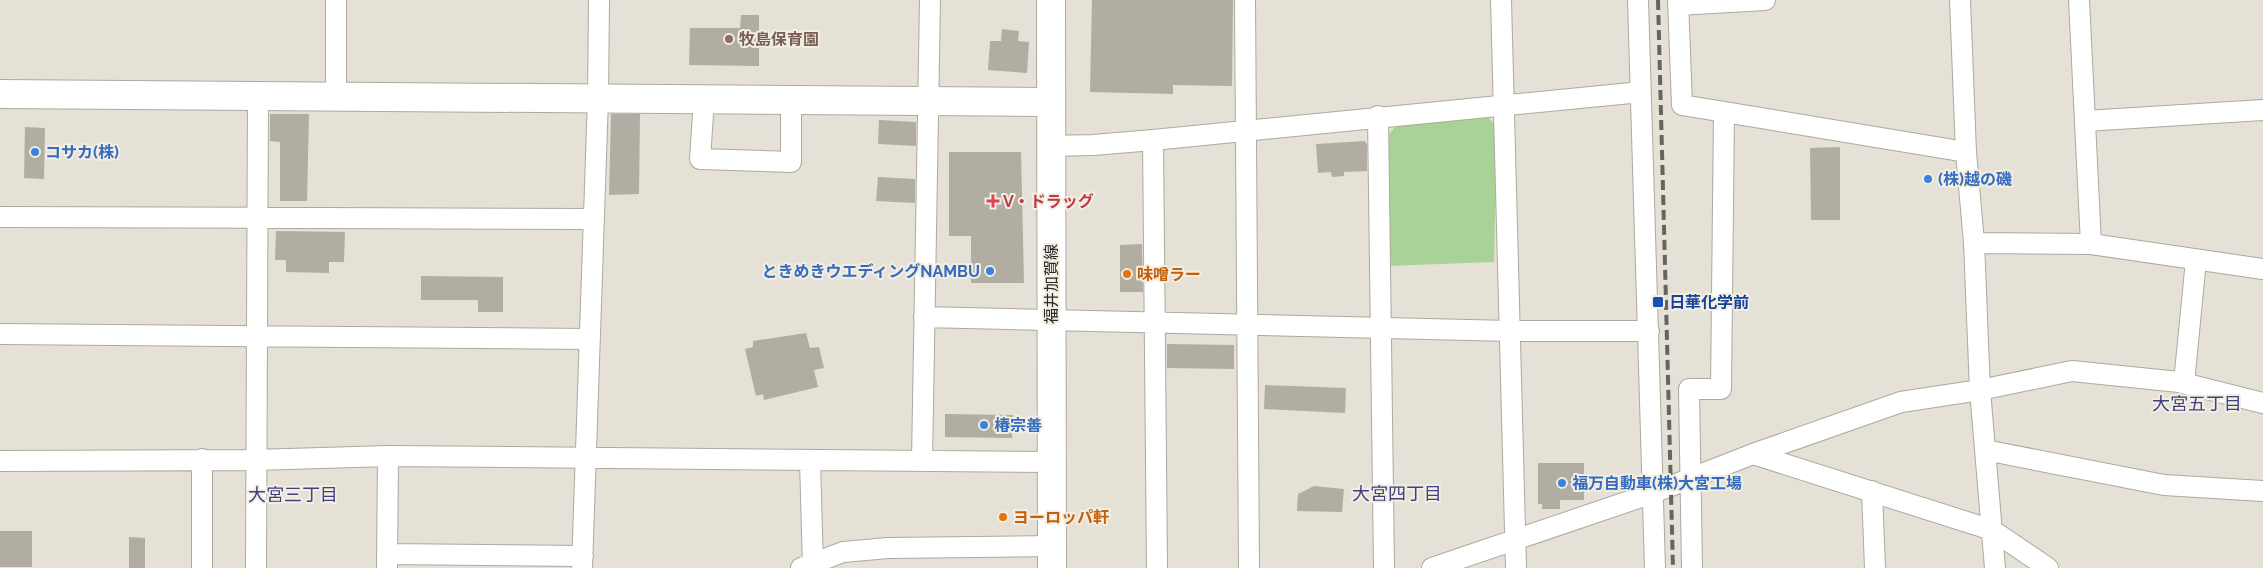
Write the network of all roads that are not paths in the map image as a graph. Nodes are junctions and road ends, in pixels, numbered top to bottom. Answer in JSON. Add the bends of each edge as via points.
{"nodes":[{"id":1,"x":336,"y":0,"type":"edge"},
{"id":2,"x":599,"y":0,"type":"edge"},
{"id":3,"x":930,"y":0,"type":"edge"},
{"id":4,"x":1052,"y":0,"type":"edge"},
{"id":5,"x":1245,"y":0,"type":"edge"},
{"id":6,"x":1501,"y":0,"type":"edge"},
{"id":7,"x":1638,"y":0,"type":"edge"},
{"id":8,"x":1765,"y":0,"type":"edge"},
{"id":9,"x":1960,"y":0,"type":"edge"},
{"id":10,"x":2079,"y":0,"type":"edge"},
{"id":11,"x":1678,"y":2,"type":"edge"},
{"id":12,"x":1640,"y":92,"type":"junction"},
{"id":13,"x":0,"y":94,"type":"edge"},
{"id":14,"x":258,"y":96,"type":"junction"},
{"id":15,"x":336,"y":96,"type":"junction"},
{"id":16,"x":598,"y":98,"type":"junction"},
{"id":17,"x":704,"y":99,"type":"junction"},
{"id":18,"x":791,"y":100,"type":"junction"},
{"id":19,"x":928,"y":100,"type":"junction"},
{"id":20,"x":1050,"y":102,"type":"junction"},
{"id":21,"x":1505,"y":104,"type":"junction"},
{"id":22,"x":2263,"y":110,"type":"edge"},
{"id":23,"x":1724,"y":113,"type":"junction"},
{"id":24,"x":1378,"y":116,"type":"junction"},
{"id":25,"x":2085,"y":121,"type":"junction"},
{"id":26,"x":1245,"y":129,"type":"junction"},
{"id":27,"x":1153,"y":140,"type":"junction"},
{"id":28,"x":1050,"y":146,"type":"junction"},
{"id":29,"x":1966,"y":152,"type":"junction"},
{"id":30,"x":0,"y":217,"type":"edge"},
{"id":31,"x":258,"y":217,"type":"junction"},
{"id":32,"x":594,"y":219,"type":"junction"},
{"id":33,"x":1974,"y":243,"type":"junction"},
{"id":34,"x":2091,"y":244,"type":"junction"},
{"id":35,"x":2196,"y":260,"type":"junction"},
{"id":36,"x":2263,"y":269,"type":"edge"},
{"id":37,"x":924,"y":317,"type":"junction"},
{"id":38,"x":1051,"y":320,"type":"junction"},
{"id":39,"x":1156,"y":323,"type":"junction"},
{"id":40,"x":1249,"y":325,"type":"junction"},
{"id":41,"x":1381,"y":328,"type":"junction"},
{"id":42,"x":1510,"y":331,"type":"junction"},
{"id":43,"x":1649,"y":331,"type":"junction"},
{"id":44,"x":0,"y":334,"type":"edge"},
{"id":45,"x":257,"y":335,"type":"junction"},
{"id":46,"x":590,"y":339,"type":"junction"},
{"id":47,"x":2184,"y":383,"type":"junction"},
{"id":48,"x":1980,"y":390,"type":"junction"},
{"id":49,"x":2263,"y":403,"type":"edge"},
{"id":50,"x":1985,"y":450,"type":"junction"},
{"id":51,"x":1753,"y":454,"type":"junction"},
{"id":52,"x":388,"y":456,"type":"junction"},
{"id":53,"x":585,"y":458,"type":"junction"},
{"id":54,"x":202,"y":459,"type":"junction"},
{"id":55,"x":255,"y":460,"type":"junction"},
{"id":56,"x":810,"y":460,"type":"junction"},
{"id":57,"x":0,"y":461,"type":"edge"},
{"id":58,"x":922,"y":461,"type":"junction"},
{"id":59,"x":1051,"y":462,"type":"junction"},
{"id":60,"x":1690,"y":479,"type":"junction"},
{"id":61,"x":1872,"y":491,"type":"junction"},
{"id":62,"x":2263,"y":491,"type":"edge"},
{"id":63,"x":1653,"y":493,"type":"junction"},
{"id":64,"x":1992,"y":530,"type":"junction"},
{"id":65,"x":1515,"y":540,"type":"junction"},
{"id":66,"x":1052,"y":557,"type":"edge"},
{"id":67,"x":387,"y":561,"type":"edge"},
{"id":68,"x":582,"y":562,"type":"edge"},
{"id":69,"x":809,"y":566,"type":"edge"},
{"id":70,"x":202,"y":568,"type":"edge"},
{"id":71,"x":256,"y":568,"type":"edge"},
{"id":72,"x":1157,"y":568,"type":"edge"},
{"id":73,"x":1249,"y":568,"type":"edge"},
{"id":74,"x":1384,"y":568,"type":"edge"},
{"id":75,"x":1432,"y":568,"type":"edge"},
{"id":76,"x":1516,"y":568,"type":"edge"},
{"id":77,"x":1655,"y":568,"type":"edge"},
{"id":78,"x":1692,"y":568,"type":"edge"},
{"id":79,"x":1876,"y":568,"type":"edge"},
{"id":80,"x":1995,"y":568,"type":"edge"},
{"id":81,"x":2048,"y":568,"type":"edge"}],
"edges":[{"from":1,"to":15,"type":"street"},
{"from":2,"to":16,"type":"street"},
{"from":3,"to":19,"type":"street"},
{"from":4,"to":20,"type":"street","name":"福井加賀線"},
{"from":5,"to":26,"type":"street"},
{"from":6,"to":21,"type":"street"},
{"from":7,"to":12,"type":"street"},
{"from":8,"to":11,"type":"street"},
{"from":9,"to":29,"type":"street"},
{"from":10,"to":25,"type":"street"},
{"from":11,"to":23,"type":"street","via":[[1682,105]]},
{"from":12,"to":21,"type":"street"},
{"from":12,"to":43,"type":"street"},
{"from":13,"to":14,"type":"street"},
{"from":14,"to":15,"type":"street"},
{"from":14,"to":31,"type":"street"},
{"from":15,"to":16,"type":"street"},
{"from":16,"to":17,"type":"street"},
{"from":16,"to":32,"type":"street"},
{"from":17,"to":18,"type":"street"},
{"from":17,"to":18,"type":"street","via":[[700,159],[791,162]]},
{"from":18,"to":19,"type":"street"},
{"from":19,"to":20,"type":"street"},
{"from":19,"to":37,"type":"street"},
{"from":20,"to":28,"type":"street","name":"福井加賀線"},
{"from":21,"to":24,"type":"street"},
{"from":21,"to":42,"type":"street"},
{"from":22,"to":25,"type":"street"},
{"from":23,"to":29,"type":"street"},
{"from":23,"to":60,"type":"street","via":[[1721,389],[1689,389]]},
{"from":24,"to":26,"type":"street"},
{"from":24,"to":41,"type":"street"},
{"from":25,"to":34,"type":"street"},
{"from":26,"to":27,"type":"street"},
{"from":26,"to":40,"type":"street"},
{"from":27,"to":28,"type":"street"},
{"from":27,"to":39,"type":"street"},
{"from":28,"to":38,"type":"street","name":"福井加賀線"},
{"from":29,"to":33,"type":"street"},
{"from":30,"to":31,"type":"street"},
{"from":31,"to":32,"type":"street"},
{"from":31,"to":45,"type":"street"},
{"from":32,"to":46,"type":"street"},
{"from":33,"to":34,"type":"street"},
{"from":33,"to":48,"type":"street"},
{"from":34,"to":35,"type":"street"},
{"from":35,"to":36,"type":"street"},
{"from":35,"to":47,"type":"street"},
{"from":37,"to":38,"type":"street"},
{"from":37,"to":58,"type":"street"},
{"from":38,"to":39,"type":"street"},
{"from":38,"to":59,"type":"street","name":"福井加賀線"},
{"from":39,"to":40,"type":"street"},
{"from":39,"to":72,"type":"street"},
{"from":40,"to":41,"type":"street"},
{"from":40,"to":73,"type":"street"},
{"from":41,"to":42,"type":"street"},
{"from":41,"to":74,"type":"street"},
{"from":42,"to":43,"type":"street"},
{"from":42,"to":65,"type":"street"},
{"from":43,"to":63,"type":"street"},
{"from":44,"to":45,"type":"street"},
{"from":45,"to":46,"type":"street"},
{"from":45,"to":55,"type":"street"},
{"from":46,"to":53,"type":"street"},
{"from":47,"to":48,"type":"street","via":[[2072,371]]},
{"from":47,"to":49,"type":"street"},
{"from":48,"to":50,"type":"street"},
{"from":48,"to":51,"type":"street","via":[[1901,402]]},
{"from":50,"to":62,"type":"street","via":[[2164,485]]},
{"from":50,"to":64,"type":"street"},
{"from":51,"to":60,"type":"street"},
{"from":51,"to":61,"type":"street"},
{"from":52,"to":53,"type":"street"},
{"from":52,"to":55,"type":"street"},
{"from":52,"to":67,"type":"street"},
{"from":53,"to":56,"type":"street"},
{"from":53,"to":68,"type":"street"},
{"from":54,"to":55,"type":"street"},
{"from":54,"to":57,"type":"street"},
{"from":54,"to":70,"type":"street"},
{"from":55,"to":71,"type":"street"},
{"from":56,"to":58,"type":"street"},
{"from":56,"to":69,"type":"street"},
{"from":58,"to":59,"type":"street"},
{"from":59,"to":66,"type":"street","name":"福井加賀線"},
{"from":60,"to":63,"type":"street"},
{"from":60,"to":78,"type":"street"},
{"from":61,"to":64,"type":"street"},
{"from":61,"to":79,"type":"street"},
{"from":63,"to":65,"type":"street"},
{"from":63,"to":77,"type":"street"},
{"from":64,"to":80,"type":"street"},
{"from":64,"to":81,"type":"street"},
{"from":65,"to":75,"type":"street"},
{"from":65,"to":76,"type":"street"},
{"from":66,"to":69,"type":"street","via":[[888,548],[843,552]]},
{"from":67,"to":68,"type":"street"}]}
